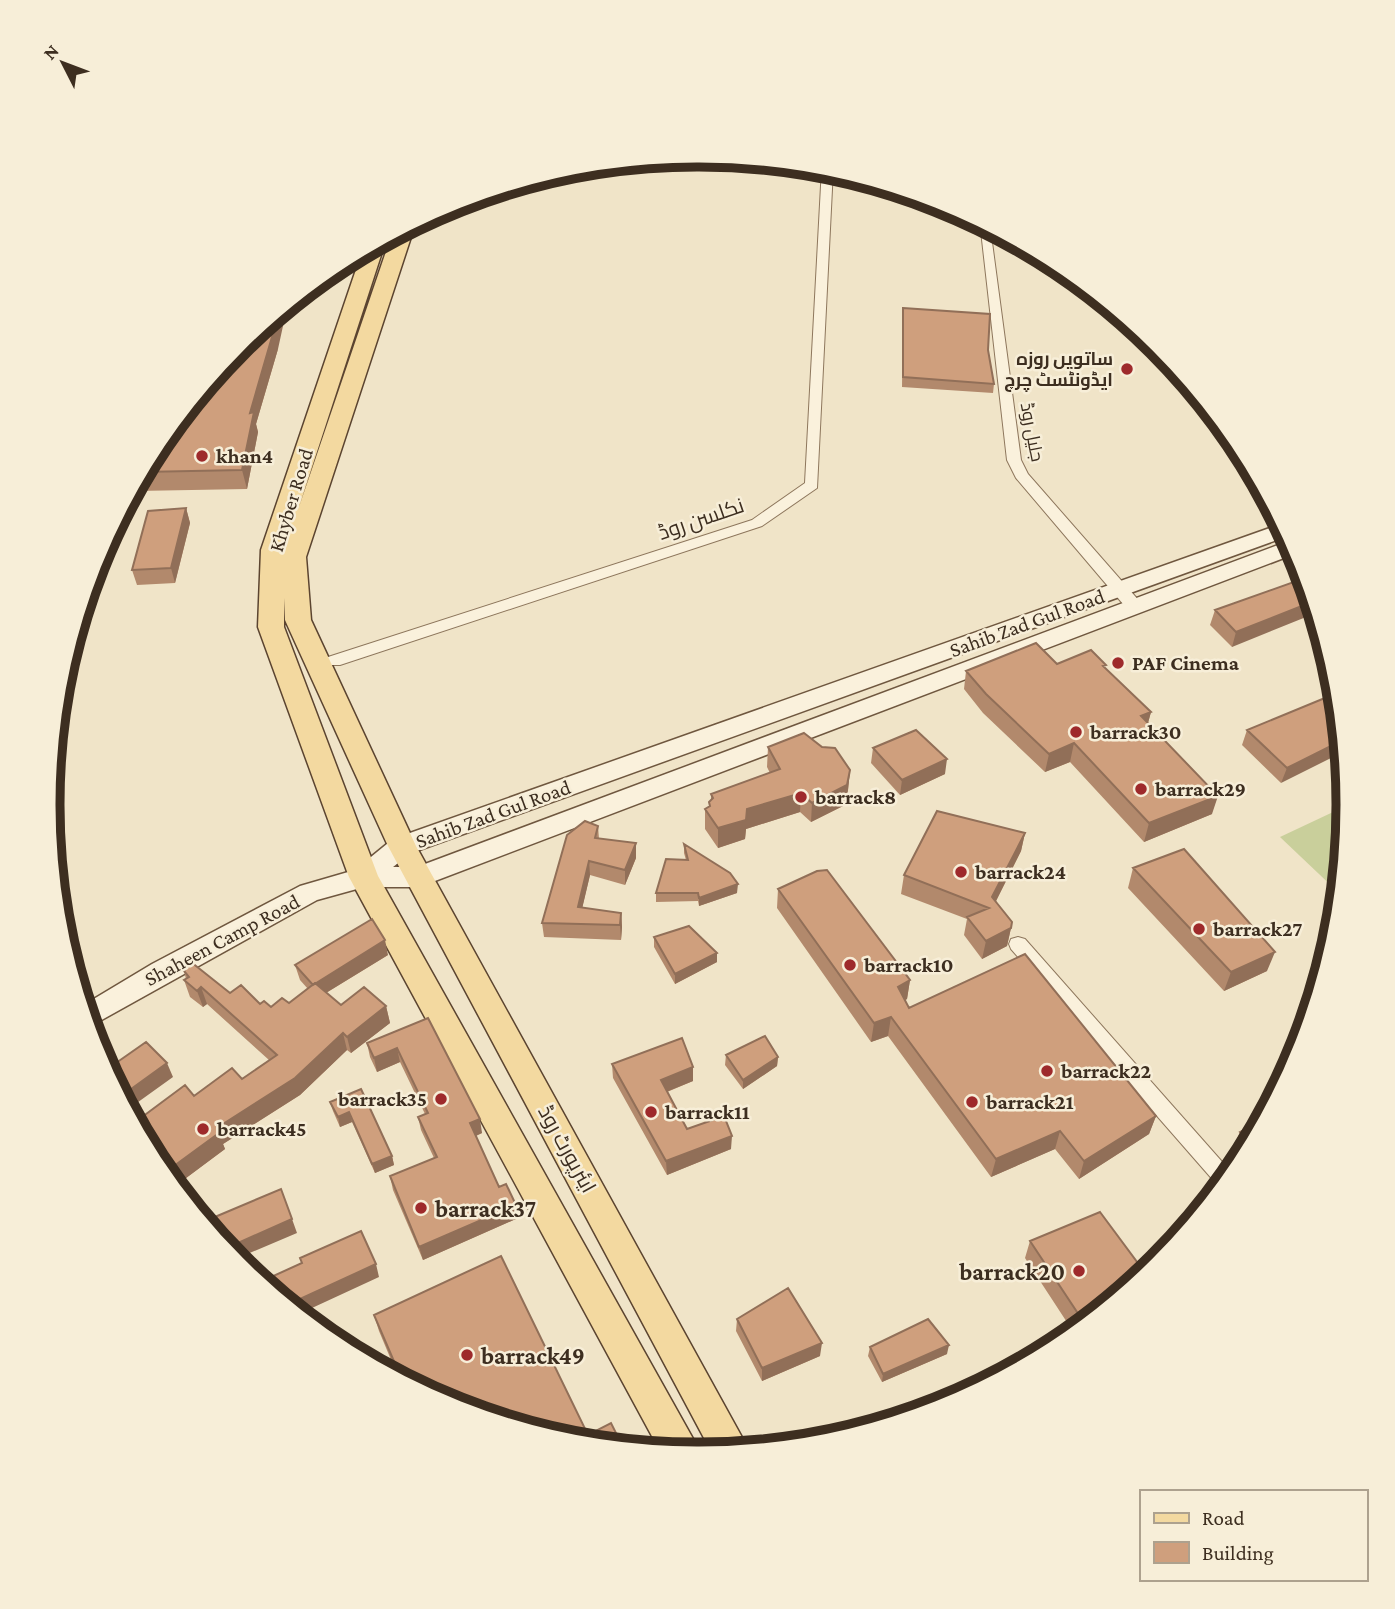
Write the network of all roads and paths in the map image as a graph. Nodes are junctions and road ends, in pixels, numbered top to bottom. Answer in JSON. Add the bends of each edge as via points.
{"nodes":[{"id":1,"x":826,"y":180,"type":"edge"},
{"id":2,"x":985,"y":235,"type":"edge"},
{"id":3,"x":400,"y":240,"type":"edge"},
{"id":4,"x":369,"y":258,"type":"edge"},
{"id":5,"x":1275,"y":534,"type":"edge"},
{"id":6,"x":1283,"y":550,"type":"edge"},
{"id":7,"x":1128,"y":598,"type":"junction"},
{"id":8,"x":334,"y":661,"type":"dead end"},
{"id":9,"x":402,"y":846,"type":"junction"},
{"id":10,"x":364,"y":877,"type":"junction"},
{"id":11,"x":418,"y":877,"type":"junction"},
{"id":12,"x":1018,"y":944,"type":"dead end"},
{"id":13,"x":89,"y":998,"type":"edge"},
{"id":14,"x":113,"y":1001,"type":"junction"},
{"id":15,"x":94,"y":1012,"type":"edge"},
{"id":16,"x":1219,"y":1172,"type":"edge"},
{"id":17,"x":676,"y":1441,"type":"edge"},
{"id":18,"x":726,"y":1441,"type":"edge"}],
"edges":[{"from":1,"to":8,"type":"street","name":"نکلسن روڈ","via":[[812,485],[757,523]]},
{"from":2,"to":7,"type":"street","name":"جلیل روڈ","via":[[1014,460],[1021,475]]},
{"from":3,"to":9,"type":"main road","name":"Khyber Road","via":[[294,557],[298,620]]},
{"from":4,"to":10,"type":"main road","name":"Khyber Road","via":[[273,550],[271,627]]},
{"from":5,"to":7,"type":"street","name":"Sahib Zad Gul Road"},
{"from":6,"to":7,"type":"street","name":"Sahib Zad Gul Road"},
{"from":7,"to":9,"type":"street","name":"Sahib Zad Gul Road"},
{"from":7,"to":11,"type":"street","name":"Sahib Zad Gul Road"},
{"from":9,"to":10,"type":"street","name":"Sahib Zad Gul Road"},
{"from":9,"to":11,"type":"main road","name":"ایئرپورٹ روڈ"},
{"from":10,"to":11,"type":"street","name":"Sahib Zad Gul Road"},
{"from":10,"to":14,"type":"street","name":"Shaheen Camp Road","via":[[289,903]]},
{"from":10,"to":17,"type":"main road","name":"Khyber Road"},
{"from":11,"to":18,"type":"main road","name":"ایئرپورٹ روڈ"},
{"from":12,"to":16,"type":"street"},
{"from":13,"to":14,"type":"street"},
{"from":14,"to":15,"type":"street","name":"Shaheen Camp Road"}]}
